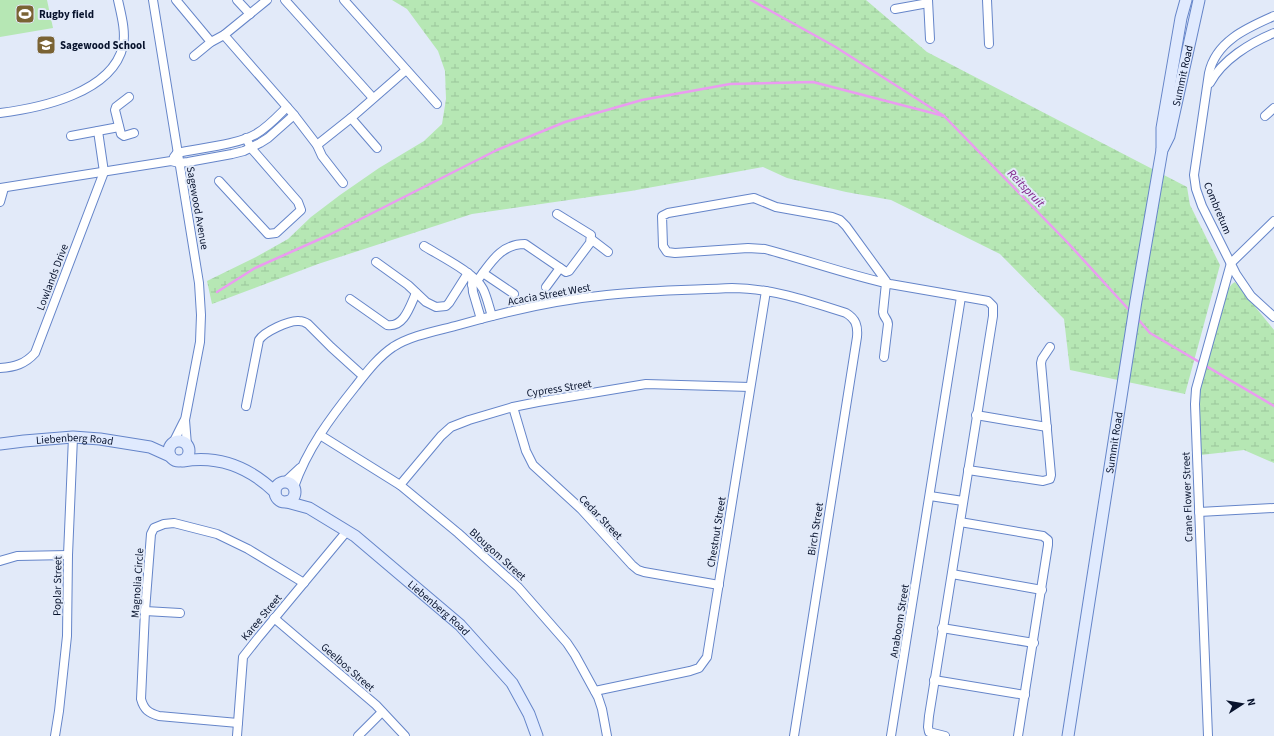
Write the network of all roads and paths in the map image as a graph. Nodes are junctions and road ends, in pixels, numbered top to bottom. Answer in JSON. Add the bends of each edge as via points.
{"nodes":[{"id":1,"x":118,"y":0,"type":"edge"},
{"id":2,"x":153,"y":0,"type":"edge"},
{"id":3,"x":176,"y":0,"type":"edge"},
{"id":4,"x":237,"y":0,"type":"edge"},
{"id":5,"x":267,"y":0,"type":"edge"},
{"id":6,"x":285,"y":0,"type":"edge"},
{"id":7,"x":344,"y":0,"type":"edge"},
{"id":8,"x":987,"y":0,"type":"edge"},
{"id":9,"x":1186,"y":0,"type":"edge"},
{"id":10,"x":1199,"y":0,"type":"edge"},
{"id":11,"x":928,"y":2,"type":"edge"},
{"id":12,"x":895,"y":9,"type":"dead end"},
{"id":13,"x":250,"y":14,"type":"junction"},
{"id":14,"x":1274,"y":16,"type":"edge"},
{"id":15,"x":1266,"y":20,"type":"junction"},
{"id":16,"x":1273,"y":34,"type":"edge"},
{"id":17,"x":224,"y":35,"type":"junction"},
{"id":18,"x":930,"y":39,"type":"dead end"},
{"id":19,"x":211,"y":42,"type":"junction"},
{"id":20,"x":989,"y":44,"type":"dead end"},
{"id":21,"x":194,"y":56,"type":"dead end"},
{"id":22,"x":406,"y":70,"type":"junction"},
{"id":23,"x":1208,"y":88,"type":"junction"},
{"id":24,"x":129,"y":97,"type":"dead end"},
{"id":25,"x":372,"y":98,"type":"junction"},
{"id":26,"x":437,"y":104,"type":"dead end"},
{"id":27,"x":287,"y":107,"type":"junction"},
{"id":28,"x":1274,"y":108,"type":"edge"},
{"id":29,"x":0,"y":113,"type":"edge"},
{"id":30,"x":294,"y":115,"type":"junction"},
{"id":31,"x":1265,"y":116,"type":"dead end"},
{"id":32,"x":351,"y":118,"type":"junction"},
{"id":33,"x":119,"y":127,"type":"junction"},
{"id":34,"x":98,"y":131,"type":"junction"},
{"id":35,"x":134,"y":133,"type":"dead end"},
{"id":36,"x":71,"y":136,"type":"dead end"},
{"id":37,"x":246,"y":138,"type":"junction"},
{"id":38,"x":318,"y":145,"type":"junction"},
{"id":39,"x":251,"y":148,"type":"junction"},
{"id":40,"x":377,"y":148,"type":"dead end"},
{"id":41,"x":1162,"y":150,"type":"junction"},
{"id":42,"x":177,"y":153,"type":"junction"},
{"id":43,"x":175,"y":162,"type":"junction"},
{"id":44,"x":104,"y":172,"type":"junction"},
{"id":45,"x":219,"y":181,"type":"dead end"},
{"id":46,"x":343,"y":183,"type":"dead end"},
{"id":47,"x":2,"y":188,"type":"edge"},
{"id":48,"x":0,"y":202,"type":"edge"},
{"id":49,"x":557,"y":214,"type":"dead end"},
{"id":50,"x":1274,"y":221,"type":"edge"},
{"id":51,"x":591,"y":239,"type":"junction"},
{"id":52,"x":424,"y":246,"type":"dead end"},
{"id":53,"x":608,"y":252,"type":"dead end"},
{"id":54,"x":376,"y":262,"type":"dead end"},
{"id":55,"x":1231,"y":263,"type":"junction"},
{"id":56,"x":560,"y":268,"type":"junction"},
{"id":57,"x":483,"y":273,"type":"junction"},
{"id":58,"x":472,"y":279,"type":"junction"},
{"id":59,"x":886,"y":284,"type":"junction"},
{"id":60,"x":546,"y":287,"type":"dead end"},
{"id":61,"x":766,"y":291,"type":"junction"},
{"id":62,"x":416,"y":293,"type":"junction"},
{"id":63,"x":514,"y":294,"type":"dead end"},
{"id":64,"x":961,"y":297,"type":"junction"},
{"id":65,"x":350,"y":299,"type":"dead end"},
{"id":66,"x":488,"y":305,"type":"junction"},
{"id":67,"x":478,"y":308,"type":"junction"},
{"id":68,"x":492,"y":316,"type":"junction"},
{"id":69,"x":1274,"y":317,"type":"edge"},
{"id":70,"x":481,"y":319,"type":"junction"},
{"id":71,"x":857,"y":326,"type":"joint"},
{"id":72,"x":1050,"y":347,"type":"dead end"},
{"id":73,"x":884,"y":357,"type":"dead end"},
{"id":74,"x":0,"y":368,"type":"edge"},
{"id":75,"x":363,"y":376,"type":"junction"},
{"id":76,"x":750,"y":387,"type":"junction"},
{"id":77,"x":246,"y":406,"type":"dead end"},
{"id":78,"x":513,"y":407,"type":"junction"},
{"id":79,"x":976,"y":415,"type":"junction"},
{"id":80,"x":185,"y":420,"type":"junction"},
{"id":81,"x":1047,"y":427,"type":"junction"},
{"id":82,"x":320,"y":435,"type":"junction"},
{"id":83,"x":74,"y":437,"type":"junction"},
{"id":84,"x":0,"y":444,"type":"edge"},
{"id":85,"x":172,"y":444,"type":"junction"},
{"id":86,"x":188,"y":446,"type":"junction"},
{"id":87,"x":150,"y":447,"type":"junction"},
{"id":88,"x":170,"y":456,"type":"junction"},
{"id":89,"x":207,"y":459,"type":"junction"},
{"id":90,"x":183,"y":461,"type":"junction"},
{"id":91,"x":968,"y":470,"type":"junction"},
{"id":92,"x":262,"y":480,"type":"junction"},
{"id":93,"x":289,"y":485,"type":"junction"},
{"id":94,"x":400,"y":485,"type":"junction"},
{"id":95,"x":275,"y":492,"type":"junction"},
{"id":96,"x":930,"y":496,"type":"junction"},
{"id":97,"x":963,"y":501,"type":"junction"},
{"id":98,"x":287,"y":502,"type":"junction"},
{"id":99,"x":309,"y":508,"type":"junction"},
{"id":100,"x":1274,"y":508,"type":"edge"},
{"id":101,"x":1199,"y":512,"type":"junction"},
{"id":102,"x":960,"y":522,"type":"junction"},
{"id":103,"x":347,"y":531,"type":"junction"},
{"id":104,"x":68,"y":555,"type":"junction"},
{"id":105,"x":0,"y":561,"type":"edge"},
{"id":106,"x":952,"y":574,"type":"junction"},
{"id":107,"x":304,"y":583,"type":"junction"},
{"id":108,"x":719,"y":584,"type":"junction"},
{"id":109,"x":1042,"y":590,"type":"junction"},
{"id":110,"x":145,"y":611,"type":"junction"},
{"id":111,"x":180,"y":613,"type":"dead end"},
{"id":112,"x":274,"y":618,"type":"junction"},
{"id":113,"x":942,"y":628,"type":"junction"},
{"id":114,"x":1034,"y":643,"type":"junction"},
{"id":115,"x":934,"y":680,"type":"junction"},
{"id":116,"x":595,"y":691,"type":"junction"},
{"id":117,"x":1025,"y":695,"type":"junction"},
{"id":118,"x":382,"y":712,"type":"junction"},
{"id":119,"x":238,"y":723,"type":"junction"},
{"id":120,"x":55,"y":736,"type":"edge"},
{"id":121,"x":237,"y":736,"type":"edge"},
{"id":122,"x":358,"y":736,"type":"edge"},
{"id":123,"x":405,"y":736,"type":"edge"},
{"id":124,"x":537,"y":736,"type":"edge"},
{"id":125,"x":607,"y":736,"type":"edge"},
{"id":126,"x":794,"y":736,"type":"edge"},
{"id":127,"x":891,"y":736,"type":"edge"},
{"id":128,"x":945,"y":736,"type":"edge"},
{"id":129,"x":1018,"y":736,"type":"edge"},
{"id":130,"x":1068,"y":736,"type":"edge"},
{"id":131,"x":1208,"y":736,"type":"edge"}],
"edges":[{"from":1,"to":29,"type":"street","via":[[124,33],[123,44],[120,57],[101,80],[41,105]]},
{"from":2,"to":42,"type":"street","name":"Sagewood Avenue"},
{"from":3,"to":19,"type":"street"},
{"from":4,"to":13,"type":"street"},
{"from":5,"to":13,"type":"street"},
{"from":6,"to":25,"type":"street"},
{"from":7,"to":22,"type":"street"},
{"from":8,"to":20,"type":"street"},
{"from":9,"to":41,"type":"main road","name":"Summit Road","via":[[1162,128]]},
{"from":10,"to":41,"type":"main road","name":"Summit Road","via":[[1170,130]]},
{"from":11,"to":12,"type":"street"},
{"from":11,"to":18,"type":"street"},
{"from":13,"to":17,"type":"street"},
{"from":14,"to":15,"type":"street","name":"Combretum"},
{"from":15,"to":16,"type":"street"},
{"from":15,"to":23,"type":"street","name":"Combretum","via":[[1221,48],[1211,66]]},
{"from":16,"to":23,"type":"street","name":"Combretum","via":[[1226,62],[1214,75]]},
{"from":17,"to":19,"type":"street"},
{"from":17,"to":27,"type":"street"},
{"from":19,"to":21,"type":"street"},
{"from":22,"to":25,"type":"street"},
{"from":22,"to":26,"type":"street"},
{"from":23,"to":55,"type":"street","name":"Combretum","via":[[1194,184],[1202,206]]},
{"from":24,"to":33,"type":"street","via":[[116,107]]},
{"from":25,"to":32,"type":"street"},
{"from":27,"to":30,"type":"street"},
{"from":27,"to":37,"type":"street","via":[[257,133]]},
{"from":28,"to":31,"type":"street"},
{"from":30,"to":38,"type":"street"},
{"from":30,"to":39,"type":"street","via":[[268,138]]},
{"from":32,"to":38,"type":"street"},
{"from":32,"to":40,"type":"street"},
{"from":33,"to":34,"type":"street"},
{"from":33,"to":35,"type":"street","via":[[122,136]]},
{"from":34,"to":36,"type":"street"},
{"from":34,"to":44,"type":"street"},
{"from":37,"to":39,"type":"street"},
{"from":37,"to":42,"type":"street"},
{"from":38,"to":46,"type":"street","via":[[322,156]]},
{"from":39,"to":43,"type":"street","via":[[232,154]]},
{"from":39,"to":45,"type":"street","via":[[298,202],[300,211],[276,233],[268,234]]},
{"from":41,"to":130,"type":"main road","name":"Summit Road","via":[[1130,336]]},
{"from":42,"to":43,"type":"street","name":"Sagewood Avenue"},
{"from":43,"to":44,"type":"street"},
{"from":43,"to":80,"type":"street","name":"Sagewood Avenue","via":[[198,269],[201,309],[200,342]]},
{"from":44,"to":47,"type":"street"},
{"from":44,"to":74,"type":"street","name":"Lowlands Drive","via":[[35,353],[20,365]]},
{"from":47,"to":48,"type":"street"},
{"from":49,"to":51,"type":"street","via":[[588,232]]},
{"from":50,"to":55,"type":"street"},
{"from":51,"to":53,"type":"street"},
{"from":51,"to":56,"type":"street","via":[[572,269],[566,272]]},
{"from":52,"to":58,"type":"street"},
{"from":54,"to":62,"type":"street"},
{"from":55,"to":69,"type":"street","name":"Combretum","via":[[1248,292]]},
{"from":55,"to":101,"type":"street","name":"Crane Flower Street","via":[[1196,391]]},
{"from":56,"to":57,"type":"street","via":[[525,244],[521,244],[499,252]]},
{"from":56,"to":60,"type":"street"},
{"from":57,"to":58,"type":"street"},
{"from":57,"to":63,"type":"street"},
{"from":58,"to":62,"type":"street","via":[[446,306],[436,307]]},
{"from":58,"to":66,"type":"street","via":[[482,288]]},
{"from":58,"to":67,"type":"street"},
{"from":59,"to":59,"type":"street","via":[[765,249],[667,252],[663,246],[661,218],[663,214],[751,198],[776,207],[832,217],[846,226]]},
{"from":59,"to":64,"type":"street"},
{"from":59,"to":73,"type":"street","via":[[883,316],[888,320],[888,324]]},
{"from":61,"to":68,"type":"street","name":"Acacia Street West","via":[[732,288],[607,295]]},
{"from":61,"to":71,"type":"street","name":"Acacia Street West","via":[[846,313],[853,318]]},
{"from":61,"to":76,"type":"street","name":"Chestnut Street"},
{"from":62,"to":65,"type":"street","via":[[402,321],[392,326]]},
{"from":64,"to":79,"type":"street","via":[[988,301],[994,308]]},
{"from":64,"to":96,"type":"street","name":"Anaboom Street"},
{"from":66,"to":67,"type":"street"},
{"from":66,"to":68,"type":"street"},
{"from":67,"to":70,"type":"street"},
{"from":68,"to":70,"type":"street","name":"Acacia Street West"},
{"from":70,"to":75,"type":"street","name":"Acacia Street West","via":[[400,343],[382,356]]},
{"from":71,"to":126,"type":"street","name":"Birch Street","via":[[856,346]]},
{"from":72,"to":81,"type":"street","via":[[1041,363]]},
{"from":75,"to":77,"type":"street","via":[[308,324],[295,321],[261,336]]},
{"from":75,"to":82,"type":"street","name":"Acacia Street West","via":[[335,411]]},
{"from":76,"to":78,"type":"street","name":"Cypress Street","via":[[646,384]]},
{"from":76,"to":108,"type":"street","name":"Chestnut Street"},
{"from":78,"to":94,"type":"street","name":"Cypress Street","via":[[451,427]]},
{"from":78,"to":108,"type":"street","name":"Cedar Street","via":[[533,466],[581,509],[632,565],[644,572]]},
{"from":79,"to":81,"type":"street"},
{"from":79,"to":91,"type":"street"},
{"from":80,"to":85,"type":"street","name":"Sagewood Avenue"},
{"from":80,"to":86,"type":"street","name":"Sagewood Avenue"},
{"from":81,"to":91,"type":"street","via":[[1052,475],[1050,479],[1043,481]]},
{"from":82,"to":93,"type":"street","name":"Acacia Street West"},
{"from":82,"to":94,"type":"street","name":"Blougom Street"},
{"from":83,"to":84,"type":"main road","name":"Liebenberg Road"},
{"from":83,"to":87,"type":"main road","name":"Liebenberg Road"},
{"from":83,"to":104,"type":"street","name":"Poplar Street"},
{"from":85,"to":86,"type":"main road","via":[[178,441]]},
{"from":85,"to":87,"type":"main road","name":"Liebenberg Road"},
{"from":85,"to":88,"type":"main road"},
{"from":86,"to":89,"type":"main road"},
{"from":86,"to":90,"type":"main road","via":[[189,454]]},
{"from":87,"to":88,"type":"main road","name":"Liebenberg Road"},
{"from":88,"to":90,"type":"main road","via":[[174,461]]},
{"from":89,"to":90,"type":"main road"},
{"from":89,"to":92,"type":"main road","via":[[233,465]]},
{"from":91,"to":97,"type":"street"},
{"from":92,"to":93,"type":"main road"},
{"from":92,"to":95,"type":"main road"},
{"from":93,"to":95,"type":"main road","via":[[277,486]]},
{"from":93,"to":98,"type":"main road","via":[[295,495]]},
{"from":93,"to":99,"type":"main road","name":"Liebenberg Road"},
{"from":94,"to":116,"type":"street","name":"Blougom Street","via":[[518,587],[567,643]]},
{"from":95,"to":98,"type":"main road","via":[[280,501]]},
{"from":96,"to":97,"type":"street"},
{"from":96,"to":127,"type":"street","name":"Anaboom Street"},
{"from":97,"to":102,"type":"street"},
{"from":98,"to":99,"type":"main road","name":"Liebenberg Road"},
{"from":99,"to":103,"type":"main road","name":"Liebenberg Road"},
{"from":100,"to":101,"type":"street"},
{"from":101,"to":131,"type":"street","name":"Crane Flower Street"},
{"from":102,"to":106,"type":"street"},
{"from":102,"to":109,"type":"street","via":[[1045,537],[1048,546]]},
{"from":103,"to":107,"type":"street","name":"Karee Street"},
{"from":103,"to":124,"type":"main road","name":"Liebenberg Road","via":[[434,602],[471,636],[516,689]]},
{"from":104,"to":105,"type":"street","via":[[17,556]]},
{"from":104,"to":120,"type":"street","name":"Poplar Street","via":[[67,636]]},
{"from":106,"to":109,"type":"street"},
{"from":106,"to":113,"type":"street"},
{"from":107,"to":110,"type":"street","name":"Magnolia Circle","via":[[217,534],[174,523],[164,524],[154,528],[151,534]]},
{"from":107,"to":112,"type":"street","name":"Karee Street"},
{"from":108,"to":116,"type":"street","name":"Chestnut Street","via":[[709,652],[702,665],[682,673]]},
{"from":109,"to":114,"type":"street"},
{"from":110,"to":111,"type":"street"},
{"from":110,"to":119,"type":"street","name":"Magnolia Circle","via":[[142,699],[146,710],[159,716]]},
{"from":112,"to":118,"type":"street","name":"Geelbos Street"},
{"from":112,"to":119,"type":"street","name":"Karee Street","via":[[244,657]]},
{"from":113,"to":114,"type":"street"},
{"from":113,"to":115,"type":"street"},
{"from":114,"to":117,"type":"street"},
{"from":115,"to":117,"type":"street"},
{"from":115,"to":128,"type":"street","via":[[928,730]]},
{"from":116,"to":125,"type":"street","name":"Blougom Street"},
{"from":117,"to":129,"type":"street"},
{"from":118,"to":122,"type":"street"},
{"from":118,"to":123,"type":"street","name":"Geelbos Street"},
{"from":119,"to":121,"type":"street","name":"Karee Street"}]}
